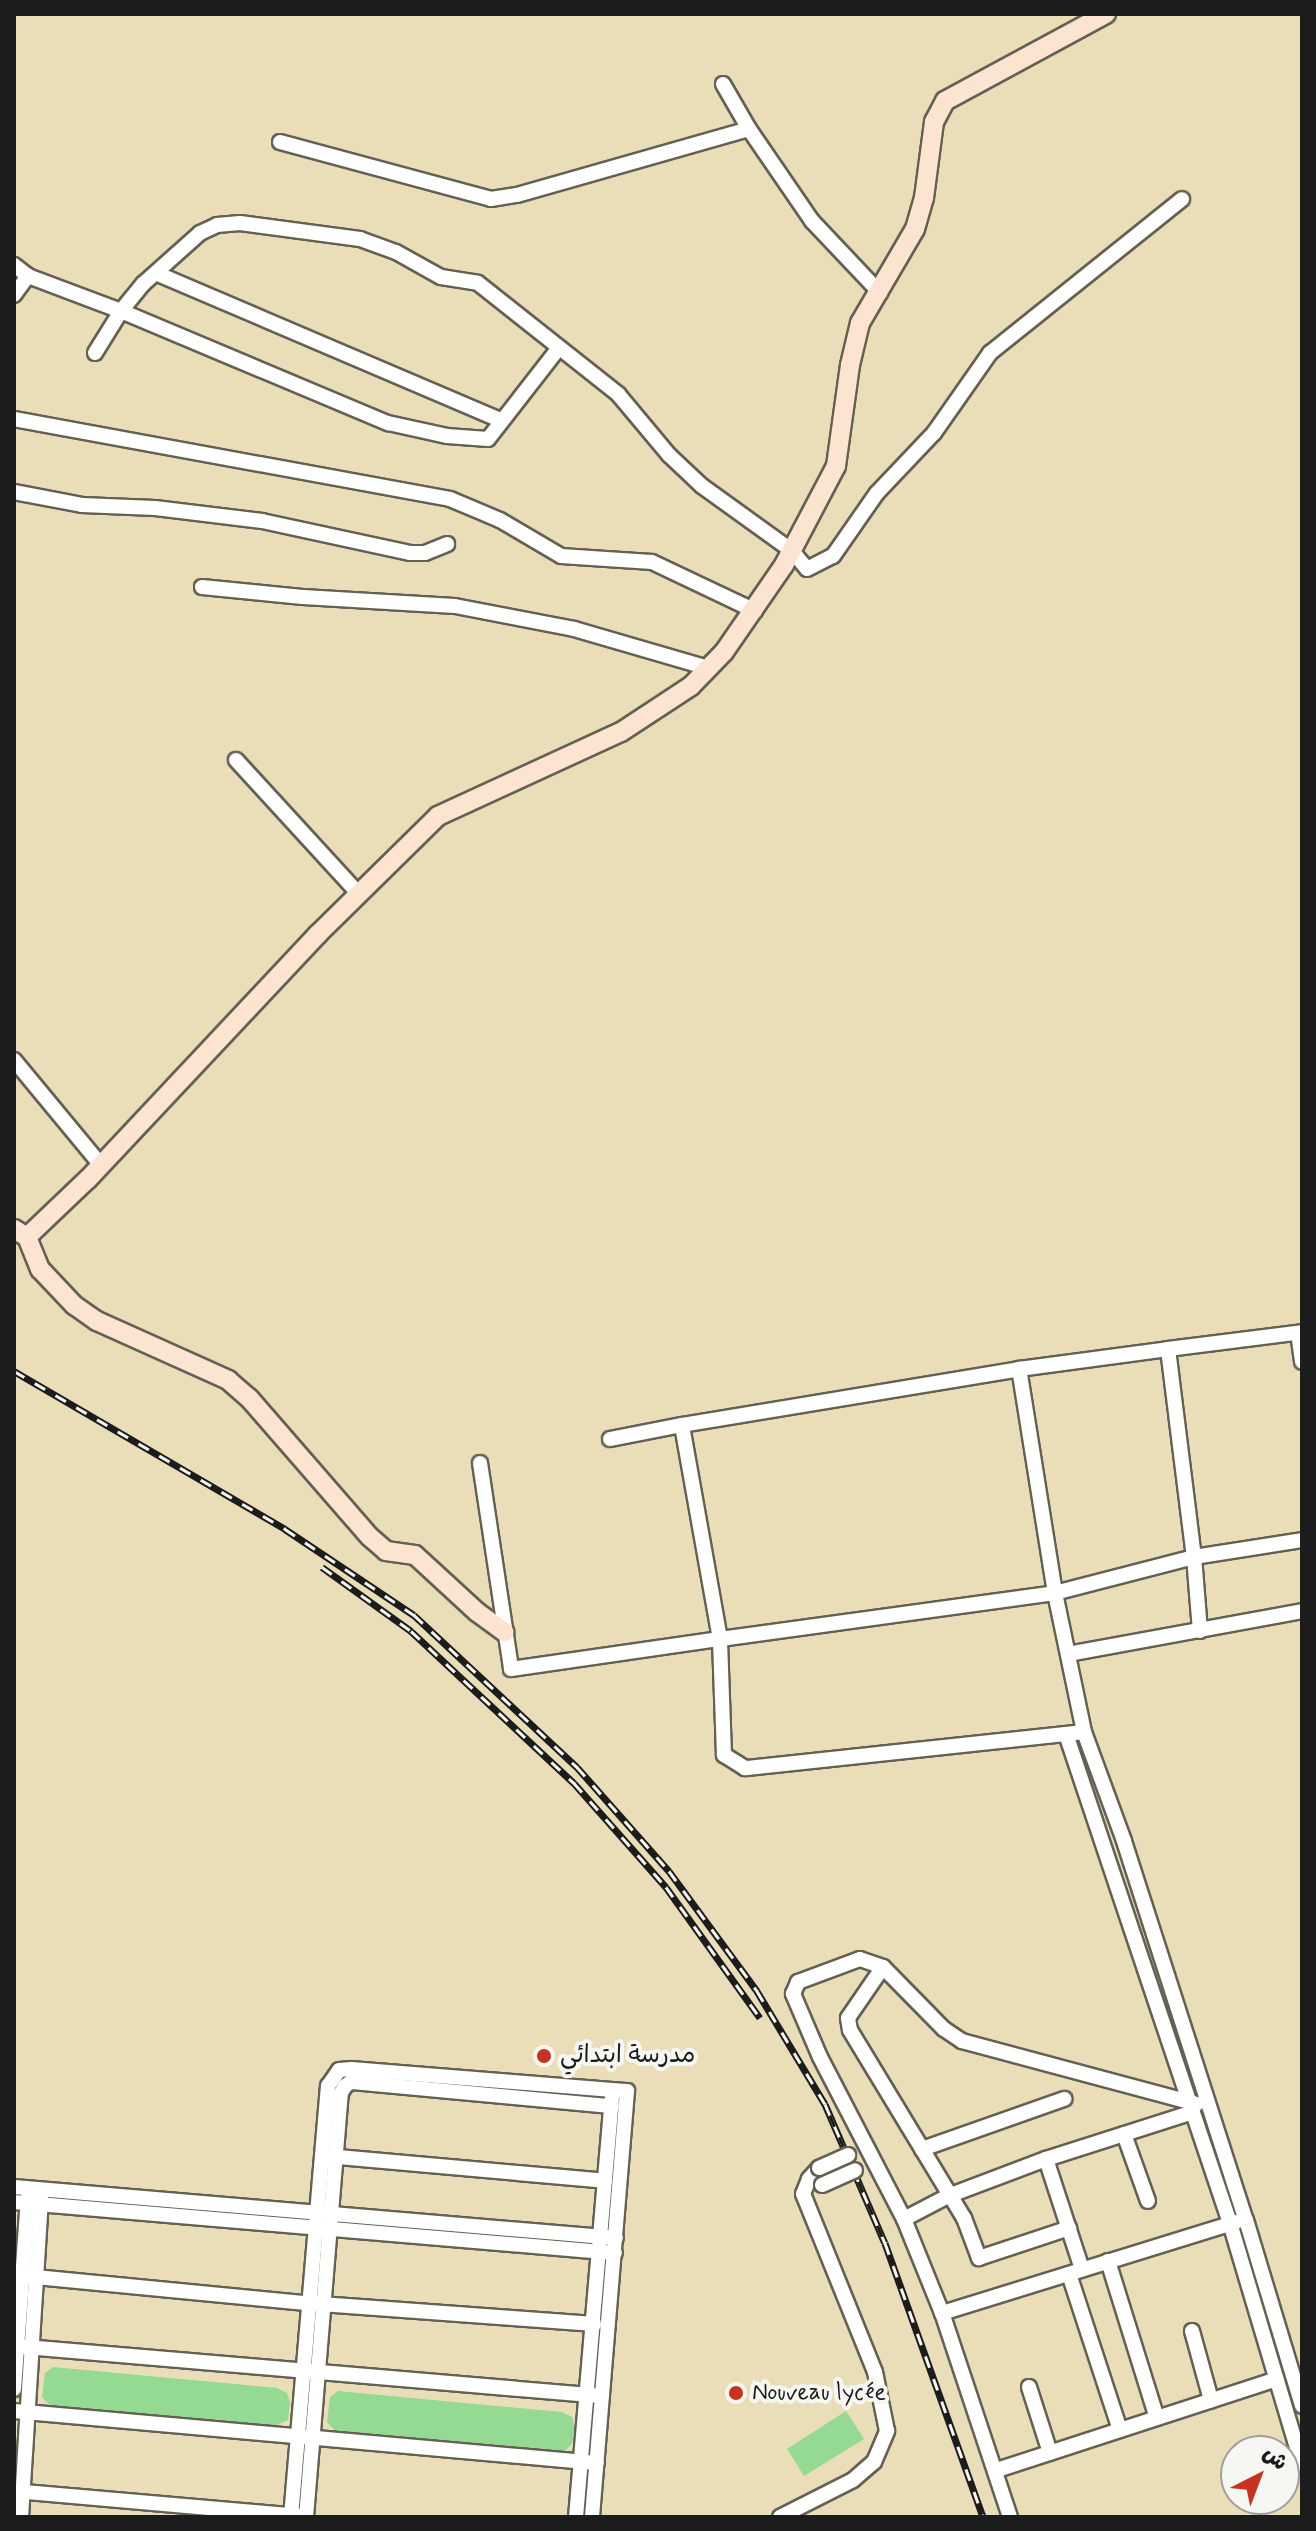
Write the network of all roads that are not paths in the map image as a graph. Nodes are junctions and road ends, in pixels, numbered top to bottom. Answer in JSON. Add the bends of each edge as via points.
{"nodes":[{"id":1,"x":1106,"y":14,"type":"edge"},
{"id":2,"x":723,"y":84,"type":"dead end"},
{"id":3,"x":749,"y":129,"type":"junction"},
{"id":4,"x":280,"y":142,"type":"dead end"},
{"id":5,"x":1182,"y":199,"type":"dead end"},
{"id":6,"x":14,"y":265,"type":"edge"},
{"id":7,"x":158,"y":274,"type":"junction"},
{"id":8,"x":28,"y":276,"type":"junction"},
{"id":9,"x":880,"y":293,"type":"junction"},
{"id":10,"x":14,"y":295,"type":"edge"},
{"id":11,"x":121,"y":311,"type":"junction"},
{"id":12,"x":558,"y":349,"type":"junction"},
{"id":13,"x":95,"y":353,"type":"dead end"},
{"id":14,"x":14,"y":419,"type":"edge"},
{"id":15,"x":500,"y":420,"type":"junction"},
{"id":16,"x":14,"y":492,"type":"edge"},
{"id":17,"x":447,"y":544,"type":"dead end"},
{"id":18,"x":792,"y":551,"type":"junction"},
{"id":19,"x":202,"y":587,"type":"dead end"},
{"id":20,"x":755,"y":611,"type":"junction"},
{"id":21,"x":708,"y":668,"type":"junction"},
{"id":22,"x":236,"y":760,"type":"dead end"},
{"id":23,"x":359,"y":894,"type":"junction"},
{"id":24,"x":14,"y":1060,"type":"edge"},
{"id":25,"x":100,"y":1164,"type":"junction"},
{"id":26,"x":20,"y":1233,"type":"edge"},
{"id":27,"x":1300,"y":1333,"type":"edge"},
{"id":28,"x":1168,"y":1349,"type":"junction"},
{"id":29,"x":1302,"y":1362,"type":"edge"},
{"id":30,"x":1019,"y":1369,"type":"junction"},
{"id":31,"x":682,"y":1425,"type":"junction"},
{"id":32,"x":610,"y":1439,"type":"dead end"},
{"id":33,"x":480,"y":1463,"type":"dead end"},
{"id":34,"x":1302,"y":1540,"type":"edge"},
{"id":35,"x":1194,"y":1557,"type":"junction"},
{"id":36,"x":1055,"y":1593,"type":"junction"},
{"id":37,"x":1302,"y":1611,"type":"edge"},
{"id":38,"x":1200,"y":1631,"type":"junction"},
{"id":39,"x":505,"y":1632,"type":"junction"},
{"id":40,"x":720,"y":1639,"type":"junction"},
{"id":41,"x":1068,"y":1654,"type":"junction"},
{"id":42,"x":1084,"y":1732,"type":"junction"},
{"id":43,"x":1066,"y":1734,"type":"junction"},
{"id":44,"x":883,"y":1967,"type":"junction"},
{"id":45,"x":612,"y":2090,"type":"junction"},
{"id":46,"x":1064,"y":2099,"type":"dead end"},
{"id":47,"x":612,"y":2106,"type":"junction"},
{"id":48,"x":1191,"y":2107,"type":"junction"},
{"id":49,"x":1208,"y":2108,"type":"junction"},
{"id":50,"x":1124,"y":2134,"type":"junction"},
{"id":51,"x":866,"y":2146,"type":"junction"},
{"id":52,"x":922,"y":2149,"type":"junction"},
{"id":53,"x":320,"y":2155,"type":"junction"},
{"id":54,"x":336,"y":2157,"type":"junction"},
{"id":55,"x":1046,"y":2159,"type":"junction"},
{"id":56,"x":874,"y":2161,"type":"junction"},
{"id":57,"x":605,"y":2181,"type":"junction"},
{"id":58,"x":28,"y":2188,"type":"edge"},
{"id":59,"x":948,"y":2196,"type":"junction"},
{"id":60,"x":1148,"y":2201,"type":"dead end"},
{"id":61,"x":28,"y":2204,"type":"edge"},
{"id":62,"x":809,"y":2208,"type":"junction"},
{"id":63,"x":904,"y":2219,"type":"junction"},
{"id":64,"x":314,"y":2220,"type":"junction"},
{"id":65,"x":1246,"y":2220,"type":"junction"},
{"id":66,"x":331,"y":2221,"type":"junction"},
{"id":67,"x":1230,"y":2223,"type":"junction"},
{"id":68,"x":1069,"y":2228,"type":"junction"},
{"id":69,"x":608,"y":2245,"type":"junction"},
{"id":70,"x":1108,"y":2261,"type":"junction"},
{"id":71,"x":1076,"y":2272,"type":"junction"},
{"id":72,"x":25,"y":2276,"type":"edge"},
{"id":73,"x":307,"y":2303,"type":"junction"},
{"id":74,"x":324,"y":2304,"type":"junction"},
{"id":75,"x":942,"y":2313,"type":"junction"},
{"id":76,"x":594,"y":2324,"type":"junction"},
{"id":77,"x":1192,"y":2331,"type":"dead end"},
{"id":78,"x":21,"y":2347,"type":"edge"},
{"id":79,"x":302,"y":2369,"type":"junction"},
{"id":80,"x":318,"y":2369,"type":"junction"},
{"id":81,"x":1277,"y":2379,"type":"junction"},
{"id":82,"x":1029,"y":2387,"type":"dead end"},
{"id":83,"x":14,"y":2389,"type":"edge"},
{"id":84,"x":301,"y":2391,"type":"junction"},
{"id":85,"x":595,"y":2396,"type":"junction"},
{"id":86,"x":1211,"y":2400,"type":"junction"},
{"id":87,"x":1302,"y":2406,"type":"edge"},
{"id":88,"x":21,"y":2411,"type":"edge"},
{"id":89,"x":1157,"y":2418,"type":"junction"},
{"id":90,"x":1120,"y":2430,"type":"junction"},
{"id":91,"x":305,"y":2438,"type":"junction"},
{"id":92,"x":1050,"y":2453,"type":"junction"},
{"id":93,"x":589,"y":2462,"type":"junction"},
{"id":94,"x":1302,"y":2465,"type":"edge"},
{"id":95,"x":997,"y":2470,"type":"junction"},
{"id":96,"x":18,"y":2492,"type":"edge"},
{"id":97,"x":301,"y":2516,"type":"edge"},
{"id":98,"x":21,"y":2517,"type":"edge"},
{"id":99,"x":576,"y":2517,"type":"edge"},
{"id":100,"x":592,"y":2517,"type":"edge"},
{"id":101,"x":780,"y":2517,"type":"edge"},
{"id":102,"x":1010,"y":2517,"type":"edge"}],
"edges":[{"from":1,"to":9,"type":"street","via":[[945,101],[934,122],[915,229]]},
{"from":2,"to":3,"type":"street"},
{"from":3,"to":4,"type":"street","via":[[491,199]]},
{"from":3,"to":9,"type":"street","via":[[812,221]]},
{"from":5,"to":18,"type":"street","via":[[990,353],[934,433],[877,493],[833,556],[807,569]]},
{"from":6,"to":8,"type":"street"},
{"from":7,"to":11,"type":"street"},
{"from":7,"to":12,"type":"street","via":[[200,233],[217,225],[335,233],[396,252],[441,277],[478,283]]},
{"from":7,"to":15,"type":"street"},
{"from":8,"to":10,"type":"street"},
{"from":8,"to":11,"type":"street"},
{"from":9,"to":18,"type":"street","via":[[860,323],[836,466]]},
{"from":11,"to":13,"type":"street"},
{"from":11,"to":15,"type":"street","via":[[388,423],[480,441],[488,439]]},
{"from":12,"to":15,"type":"street"},
{"from":12,"to":18,"type":"street","via":[[618,394],[702,486]]},
{"from":14,"to":20,"type":"street","via":[[450,499],[500,520],[561,556],[652,562]]},
{"from":16,"to":17,"type":"street","via":[[82,505],[262,521],[410,553]]},
{"from":18,"to":20,"type":"street"},
{"from":19,"to":21,"type":"street","via":[[455,606],[574,629]]},
{"from":20,"to":21,"type":"street"},
{"from":21,"to":23,"type":"street","via":[[665,706],[621,732],[438,816]]},
{"from":22,"to":23,"type":"street"},
{"from":23,"to":25,"type":"street"},
{"from":24,"to":25,"type":"street"},
{"from":25,"to":26,"type":"street"},
{"from":26,"to":39,"type":"street","via":[[40,1269],[74,1305],[97,1321],[228,1380],[370,1537],[386,1551],[415,1555]]},
{"from":27,"to":28,"type":"street"},
{"from":27,"to":29,"type":"street"},
{"from":28,"to":30,"type":"street"},
{"from":28,"to":35,"type":"street"},
{"from":30,"to":31,"type":"street"},
{"from":30,"to":36,"type":"street"},
{"from":31,"to":32,"type":"street"},
{"from":31,"to":40,"type":"street"},
{"from":33,"to":39,"type":"street"},
{"from":34,"to":35,"type":"street"},
{"from":35,"to":36,"type":"street"},
{"from":35,"to":38,"type":"street"},
{"from":36,"to":40,"type":"street"},
{"from":36,"to":41,"type":"street"},
{"from":37,"to":38,"type":"street"},
{"from":38,"to":41,"type":"street"},
{"from":39,"to":40,"type":"street","via":[[511,1669]]},
{"from":40,"to":43,"type":"street","via":[[724,1755],[745,1768]]},
{"from":41,"to":42,"type":"street"},
{"from":42,"to":43,"type":"street"},
{"from":42,"to":49,"type":"street"},
{"from":43,"to":48,"type":"street"},
{"from":44,"to":48,"type":"street","via":[[962,2041]]},
{"from":44,"to":51,"type":"street","via":[[860,1959],[798,1982],[793,1994]]},
{"from":44,"to":52,"type":"street","via":[[848,2018],[850,2030]]},
{"from":45,"to":47,"type":"street"},
{"from":45,"to":53,"type":"street","via":[[339,2070],[328,2086]]},
{"from":45,"to":69,"type":"street","via":[[627,2091]]},
{"from":46,"to":52,"type":"street"},
{"from":47,"to":54,"type":"street","via":[[351,2082],[341,2093]]},
{"from":47,"to":57,"type":"street"},
{"from":48,"to":49,"type":"street"},
{"from":48,"to":50,"type":"street"},
{"from":48,"to":67,"type":"street"},
{"from":49,"to":65,"type":"street"},
{"from":50,"to":55,"type":"street"},
{"from":50,"to":60,"type":"street"},
{"from":51,"to":56,"type":"street"},
{"from":51,"to":62,"type":"street","bridge":true,"via":[[819,2168],[803,2194]]},
{"from":52,"to":59,"type":"street"},
{"from":53,"to":54,"type":"street"},
{"from":53,"to":64,"type":"street"},
{"from":54,"to":57,"type":"street"},
{"from":54,"to":66,"type":"street"},
{"from":55,"to":59,"type":"street"},
{"from":55,"to":68,"type":"street"},
{"from":56,"to":62,"type":"street","bridge":true,"via":[[822,2185]]},
{"from":56,"to":63,"type":"street"},
{"from":57,"to":69,"type":"street"},
{"from":58,"to":61,"type":"street"},
{"from":58,"to":64,"type":"street"},
{"from":59,"to":63,"type":"street"},
{"from":59,"to":68,"type":"street","via":[[964,2218],[979,2258]]},
{"from":61,"to":64,"type":"street"},
{"from":61,"to":72,"type":"street"},
{"from":62,"to":101,"type":"street","via":[[875,2372],[887,2431],[874,2462],[853,2480]]},
{"from":63,"to":75,"type":"street"},
{"from":64,"to":66,"type":"street"},
{"from":64,"to":73,"type":"street"},
{"from":65,"to":67,"type":"street"},
{"from":65,"to":87,"type":"street"},
{"from":66,"to":69,"type":"street"},
{"from":66,"to":74,"type":"street"},
{"from":67,"to":70,"type":"street"},
{"from":67,"to":81,"type":"street"},
{"from":68,"to":71,"type":"street"},
{"from":69,"to":76,"type":"street"},
{"from":69,"to":85,"type":"street"},
{"from":70,"to":71,"type":"street"},
{"from":70,"to":89,"type":"street"},
{"from":71,"to":75,"type":"street"},
{"from":71,"to":90,"type":"street"},
{"from":72,"to":73,"type":"street"},
{"from":72,"to":78,"type":"street"},
{"from":73,"to":74,"type":"street"},
{"from":73,"to":79,"type":"street"},
{"from":74,"to":76,"type":"street"},
{"from":74,"to":80,"type":"street"},
{"from":75,"to":95,"type":"street"},
{"from":76,"to":85,"type":"street"},
{"from":77,"to":86,"type":"street"},
{"from":78,"to":79,"type":"street"},
{"from":78,"to":83,"type":"street"},
{"from":78,"to":88,"type":"street"},
{"from":79,"to":80,"type":"street"},
{"from":79,"to":84,"type":"street"},
{"from":80,"to":84,"type":"street"},
{"from":80,"to":85,"type":"street"},
{"from":80,"to":91,"type":"street"},
{"from":81,"to":86,"type":"street"},
{"from":81,"to":94,"type":"street"},
{"from":82,"to":92,"type":"street"},
{"from":84,"to":91,"type":"street"},
{"from":85,"to":93,"type":"street"},
{"from":86,"to":89,"type":"street"},
{"from":88,"to":91,"type":"street"},
{"from":88,"to":96,"type":"street"},
{"from":89,"to":90,"type":"street"},
{"from":90,"to":92,"type":"street"},
{"from":91,"to":93,"type":"street"},
{"from":91,"to":97,"type":"street"},
{"from":92,"to":95,"type":"street"},
{"from":93,"to":99,"type":"street"},
{"from":93,"to":100,"type":"street"},
{"from":95,"to":102,"type":"street"},
{"from":96,"to":97,"type":"street"},
{"from":96,"to":98,"type":"street"}]}
